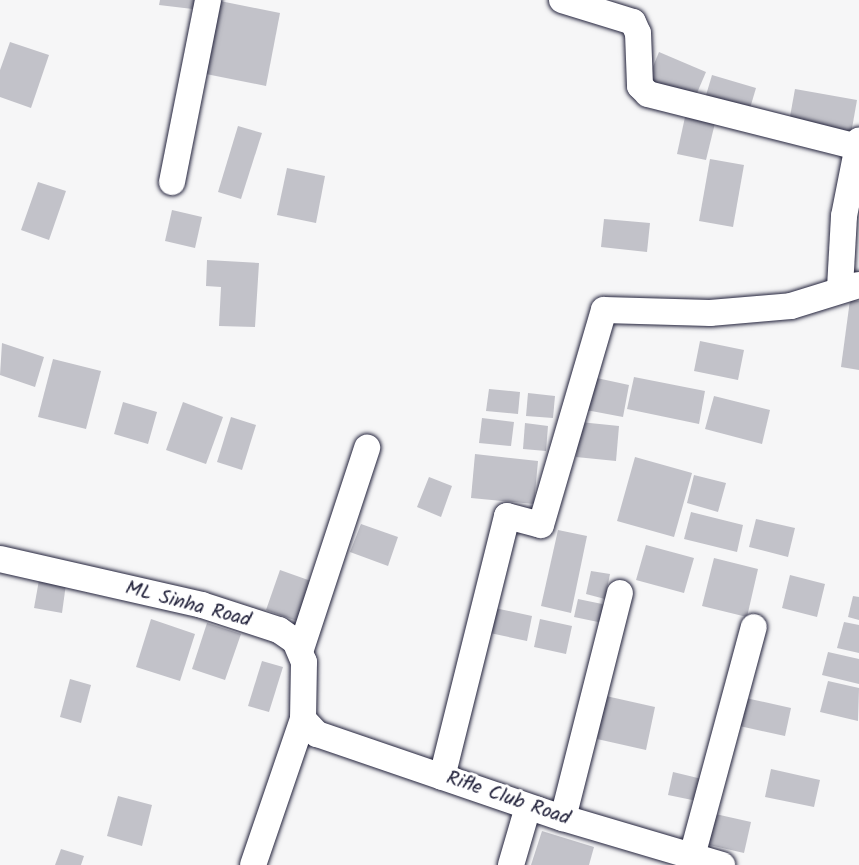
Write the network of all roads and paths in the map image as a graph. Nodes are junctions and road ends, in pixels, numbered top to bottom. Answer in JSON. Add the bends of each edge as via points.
{"nodes":[{"id":1,"x":208,"y":0,"type":"edge"},
{"id":2,"x":562,"y":0,"type":"edge"},
{"id":3,"x":858,"y":143,"type":"edge"},
{"id":4,"x":172,"y":183,"type":"dead end"},
{"id":5,"x":849,"y":287,"type":"edge"},
{"id":6,"x":367,"y":448,"type":"dead end"},
{"id":7,"x":0,"y":559,"type":"edge"},
{"id":8,"x":620,"y":593,"type":"dead end"},
{"id":9,"x":754,"y":627,"type":"dead end"},
{"id":10,"x":301,"y":649,"type":"junction"},
{"id":11,"x":303,"y":719,"type":"junction"},
{"id":12,"x":442,"y":777,"type":"junction"},
{"id":13,"x":528,"y":807,"type":"junction"},
{"id":14,"x":563,"y":818,"type":"junction"},
{"id":15,"x":692,"y":856,"type":"junction"},
{"id":16,"x":253,"y":865,"type":"edge"},
{"id":17,"x":511,"y":865,"type":"edge"},
{"id":18,"x":722,"y":865,"type":"edge"}],
"edges":[{"from":1,"to":4,"type":"street"},
{"from":2,"to":3,"type":"street","via":[[633,22],[638,33],[640,86],[648,94]]},
{"from":3,"to":5,"type":"street","via":[[844,216]]},
{"from":5,"to":12,"type":"street","via":[[791,306],[710,313],[604,310],[541,525],[507,516]]},
{"from":6,"to":10,"type":"street"},
{"from":7,"to":10,"type":"street","name":"ML Sinha Road","via":[[202,605],[279,630]]},
{"from":8,"to":14,"type":"street"},
{"from":9,"to":15,"type":"street"},
{"from":10,"to":11,"type":"street"},
{"from":11,"to":12,"type":"street","name":"Rifle Club Road","via":[[317,734]]},
{"from":11,"to":16,"type":"street"},
{"from":12,"to":13,"type":"street","name":"Rifle Club Road"},
{"from":13,"to":14,"type":"street","name":"Rifle Club Road"},
{"from":13,"to":17,"type":"street"},
{"from":14,"to":15,"type":"street","name":"Rifle Club Road"},
{"from":15,"to":18,"type":"street","name":"Rifle Club Road"}]}
